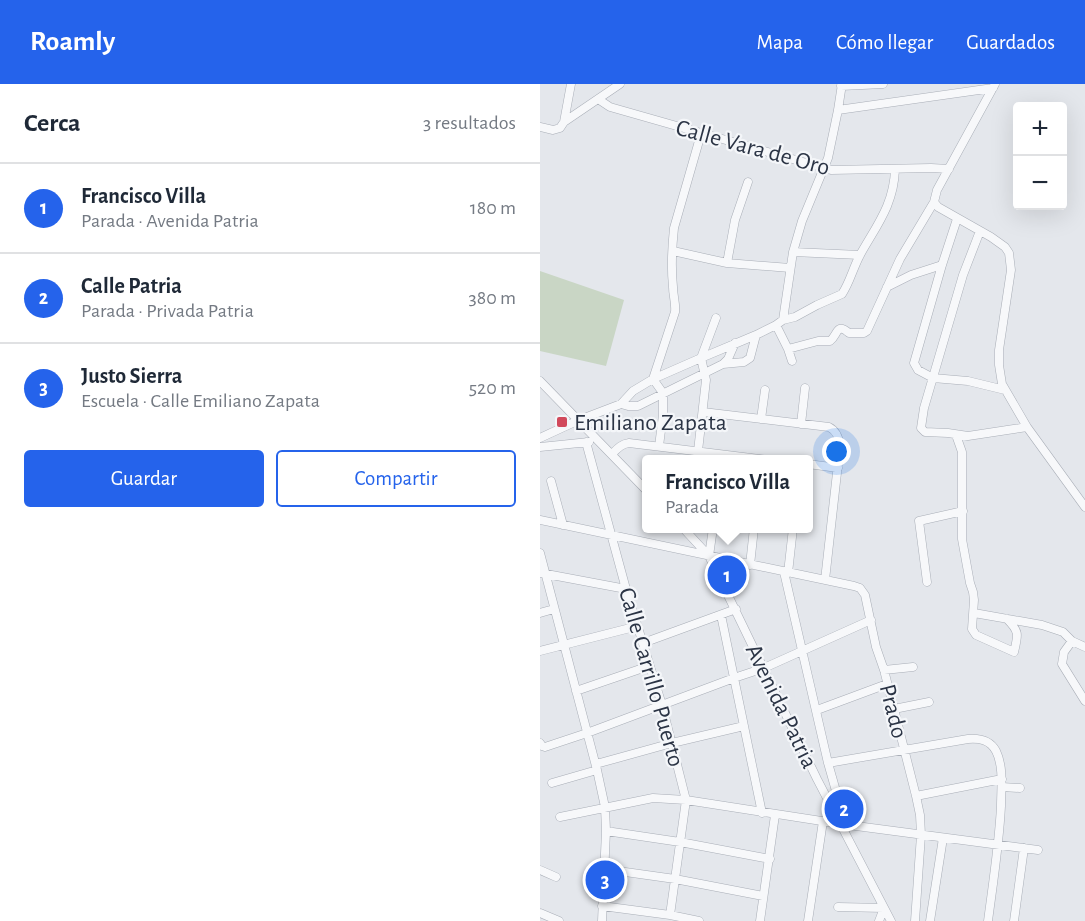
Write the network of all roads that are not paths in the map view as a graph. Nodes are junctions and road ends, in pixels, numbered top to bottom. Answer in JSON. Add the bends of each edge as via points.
{"nodes":[{"id":1,"x":561,"y":84,"type":"edge"},
{"id":2,"x":620,"y":84,"type":"edge"},
{"id":3,"x":883,"y":84,"type":"edge"},
{"id":4,"x":570,"y":85,"type":"edge"},
{"id":5,"x":841,"y":85,"type":"edge"},
{"id":6,"x":994,"y":86,"type":"edge"},
{"id":7,"x":598,"y":99,"type":"junction"},
{"id":8,"x":838,"y":111,"type":"junction"},
{"id":9,"x":564,"y":122,"type":"junction"},
{"id":10,"x":540,"y":127,"type":"edge"},
{"id":11,"x":700,"y":134,"type":"junction"},
{"id":12,"x":824,"y":167,"type":"junction"},
{"id":13,"x":895,"y":169,"type":"junction"},
{"id":14,"x":949,"y":170,"type":"junction"},
{"id":15,"x":748,"y":182,"type":"dead end"},
{"id":16,"x":934,"y":202,"type":"junction"},
{"id":17,"x":957,"y":219,"type":"junction"},
{"id":18,"x":980,"y":231,"type":"junction"},
{"id":19,"x":673,"y":251,"type":"junction"},
{"id":20,"x":793,"y":252,"type":"junction"},
{"id":21,"x":860,"y":255,"type":"junction"},
{"id":22,"x":727,"y":262,"type":"junction"},
{"id":23,"x":942,"y":265,"type":"junction"},
{"id":24,"x":790,"y":268,"type":"junction"},
{"id":25,"x":886,"y":287,"type":"junction"},
{"id":26,"x":716,"y":318,"type":"dead end"},
{"id":27,"x":780,"y":322,"type":"junction"},
{"id":28,"x":756,"y":335,"type":"junction"},
{"id":29,"x":735,"y":343,"type":"junction"},
{"id":30,"x":788,"y":349,"type":"junction"},
{"id":31,"x":701,"y":358,"type":"junction"},
{"id":32,"x":792,"y":361,"type":"dead end"},
{"id":33,"x":723,"y":364,"type":"junction"},
{"id":34,"x":684,"y":365,"type":"junction"},
{"id":35,"x":705,"y":373,"type":"junction"},
{"id":36,"x":933,"y":378,"type":"junction"},
{"id":37,"x":653,"y":380,"type":"junction"},
{"id":38,"x":540,"y":381,"type":"edge"},
{"id":39,"x":805,"y":388,"type":"dead end"},
{"id":40,"x":765,"y":390,"type":"dead end"},
{"id":41,"x":1005,"y":390,"type":"junction"},
{"id":42,"x":663,"y":393,"type":"junction"},
{"id":43,"x":621,"y":404,"type":"junction"},
{"id":44,"x":703,"y":412,"type":"junction"},
{"id":45,"x":761,"y":419,"type":"junction"},
{"id":46,"x":579,"y":420,"type":"junction"},
{"id":47,"x":801,"y":424,"type":"junction"},
{"id":48,"x":1027,"y":427,"type":"junction"},
{"id":49,"x":956,"y":435,"type":"junction"},
{"id":50,"x":968,"y":436,"type":"junction"},
{"id":51,"x":540,"y":438,"type":"edge"},
{"id":52,"x":599,"y":440,"type":"junction"},
{"id":53,"x":586,"y":442,"type":"junction"},
{"id":54,"x":659,"y":446,"type":"junction"},
{"id":55,"x":540,"y":447,"type":"edge"},
{"id":56,"x":698,"y":451,"type":"junction"},
{"id":57,"x":962,"y":452,"type":"junction"},
{"id":58,"x":612,"y":454,"type":"junction"},
{"id":59,"x":715,"y":455,"type":"edge"},
{"id":60,"x":813,"y":465,"type":"edge"},
{"id":61,"x":838,"y":468,"type":"junction"},
{"id":62,"x":551,"y":481,"type":"dead end"},
{"id":63,"x":642,"y":486,"type":"edge"},
{"id":64,"x":1085,"y":507,"type":"edge"},
{"id":65,"x":963,"y":511,"type":"junction"},
{"id":66,"x":540,"y":520,"type":"edge"},
{"id":67,"x":563,"y":525,"type":"junction"},
{"id":68,"x":688,"y":533,"type":"edge"},
{"id":69,"x":712,"y":533,"type":"edge"},
{"id":70,"x":753,"y":533,"type":"edge"},
{"id":71,"x":792,"y":533,"type":"edge"},
{"id":72,"x":612,"y":535,"type":"junction"},
{"id":73,"x":540,"y":553,"type":"edge"},
{"id":74,"x":709,"y":556,"type":"junction"},
{"id":75,"x":750,"y":565,"type":"junction"},
{"id":76,"x":786,"y":572,"type":"junction"},
{"id":77,"x":542,"y":573,"type":"edge"},
{"id":78,"x":825,"y":580,"type":"junction"},
{"id":79,"x":927,"y":582,"type":"dead end"},
{"id":80,"x":627,"y":589,"type":"junction"},
{"id":81,"x":554,"y":609,"type":"junction"},
{"id":82,"x":736,"y":609,"type":"junction"},
{"id":83,"x":540,"y":613,"type":"edge"},
{"id":84,"x":974,"y":613,"type":"junction"},
{"id":85,"x":721,"y":615,"type":"junction"},
{"id":86,"x":1006,"y":619,"type":"junction"},
{"id":87,"x":871,"y":620,"type":"junction"},
{"id":88,"x":638,"y":626,"type":"junction"},
{"id":89,"x":1072,"y":641,"type":"junction"},
{"id":90,"x":643,"y":643,"type":"junction"},
{"id":91,"x":564,"y":645,"type":"junction"},
{"id":92,"x":1085,"y":647,"type":"edge"},
{"id":93,"x":540,"y":651,"type":"edge"},
{"id":94,"x":802,"y":651,"type":"junction"},
{"id":95,"x":650,"y":666,"type":"junction"},
{"id":96,"x":913,"y":667,"type":"dead end"},
{"id":97,"x":764,"y":668,"type":"junction"},
{"id":98,"x":884,"y":670,"type":"junction"},
{"id":99,"x":734,"y":678,"type":"junction"},
{"id":100,"x":887,"y":684,"type":"junction"},
{"id":101,"x":576,"y":691,"type":"junction"},
{"id":102,"x":1085,"y":701,"type":"edge"},
{"id":103,"x":929,"y":702,"type":"dead end"},
{"id":104,"x":662,"y":705,"type":"junction"},
{"id":105,"x":894,"y":709,"type":"junction"},
{"id":106,"x":817,"y":710,"type":"junction"},
{"id":107,"x":744,"y":726,"type":"junction"},
{"id":108,"x":587,"y":733,"type":"junction"},
{"id":109,"x":672,"y":743,"type":"junction"},
{"id":110,"x":541,"y":745,"type":"edge"},
{"id":111,"x":904,"y":750,"type":"junction"},
{"id":112,"x":828,"y":763,"type":"junction"},
{"id":113,"x":596,"y":767,"type":"junction"},
{"id":114,"x":552,"y":783,"type":"dead end"},
{"id":115,"x":1002,"y":783,"type":"junction"},
{"id":116,"x":1020,"y":788,"type":"dead end"},
{"id":117,"x":916,"y":796,"type":"junction"},
{"id":118,"x":686,"y":800,"type":"junction"},
{"id":119,"x":605,"y":807,"type":"junction"},
{"id":120,"x":762,"y":813,"type":"junction"},
{"id":121,"x":775,"y":814,"type":"junction"},
{"id":122,"x":560,"y":817,"type":"dead end"},
{"id":123,"x":823,"y":821,"type":"junction"},
{"id":124,"x":841,"y":824,"type":"junction"},
{"id":125,"x":606,"y":831,"type":"junction"},
{"id":126,"x":921,"y":835,"type":"junction"},
{"id":127,"x":943,"y":838,"type":"junction"},
{"id":128,"x":680,"y":842,"type":"junction"},
{"id":129,"x":999,"y":844,"type":"junction"},
{"id":130,"x":1024,"y":848,"type":"junction"},
{"id":131,"x":1038,"y":850,"type":"dead end"},
{"id":132,"x":770,"y":859,"type":"junction"},
{"id":133,"x":604,"y":868,"type":"junction"},
{"id":134,"x":540,"y":870,"type":"edge"},
{"id":135,"x":556,"y":877,"type":"dead end"},
{"id":136,"x":675,"y":879,"type":"junction"},
{"id":137,"x":763,"y":896,"type":"junction"},
{"id":138,"x":602,"y":906,"type":"junction"},
{"id":139,"x":838,"y":907,"type":"dead end"},
{"id":140,"x":884,"y":908,"type":"junction"},
{"id":141,"x":540,"y":913,"type":"edge"},
{"id":142,"x":670,"y":915,"type":"junction"},
{"id":143,"x":559,"y":921,"type":"edge"},
{"id":144,"x":602,"y":921,"type":"edge"},
{"id":145,"x":699,"y":921,"type":"edge"},
{"id":146,"x":760,"y":921,"type":"edge"},
{"id":147,"x":808,"y":921,"type":"edge"},
{"id":148,"x":879,"y":921,"type":"edge"},
{"id":149,"x":891,"y":921,"type":"edge"},
{"id":150,"x":915,"y":921,"type":"edge"},
{"id":151,"x":930,"y":921,"type":"edge"},
{"id":152,"x":988,"y":921,"type":"edge"},
{"id":153,"x":1014,"y":921,"type":"edge"}],
"edges":[{"from":1,"to":4,"type":"street"},
{"from":2,"to":7,"type":"street"},
{"from":3,"to":5,"type":"street"},
{"from":4,"to":9,"type":"street"},
{"from":5,"to":8,"type":"street"},
{"from":6,"to":8,"type":"street"},
{"from":6,"to":14,"type":"street"},
{"from":7,"to":9,"type":"street"},
{"from":7,"to":11,"type":"street","name":"Calle Vara de Oro","via":[[610,107]]},
{"from":8,"to":12,"type":"street"},
{"from":9,"to":10,"type":"street","via":[[553,130]]},
{"from":11,"to":12,"type":"street","name":"Calle Vara de Oro"},
{"from":11,"to":19,"type":"street","via":[[676,219]]},
{"from":12,"to":13,"type":"street","name":"Calle Vara de Oro"},
{"from":12,"to":20,"type":"street"},
{"from":13,"to":14,"type":"street","name":"Calle Vara de Oro"},
{"from":13,"to":21,"type":"street","via":[[886,208]]},
{"from":14,"to":16,"type":"street"},
{"from":15,"to":22,"type":"street","via":[[735,219]]},
{"from":16,"to":17,"type":"street"},
{"from":16,"to":25,"type":"street"},
{"from":17,"to":18,"type":"street"},
{"from":17,"to":23,"type":"street"},
{"from":18,"to":36,"type":"street"},
{"from":18,"to":41,"type":"street","via":[[1005,247],[1011,262],[999,350]]},
{"from":19,"to":22,"type":"street"},
{"from":19,"to":37,"type":"street","via":[[675,305]]},
{"from":20,"to":21,"type":"street"},
{"from":20,"to":24,"type":"street"},
{"from":21,"to":27,"type":"street","via":[[842,294]]},
{"from":22,"to":24,"type":"street"},
{"from":23,"to":25,"type":"street"},
{"from":23,"to":36,"type":"street","via":[[914,363],[918,370]]},
{"from":24,"to":27,"type":"street"},
{"from":25,"to":30,"type":"street","via":[[864,333],[841,329],[830,341]]},
{"from":26,"to":31,"type":"street"},
{"from":27,"to":28,"type":"street"},
{"from":27,"to":30,"type":"street"},
{"from":28,"to":29,"type":"street"},
{"from":28,"to":33,"type":"street","via":[[750,358]]},
{"from":29,"to":31,"type":"street"},
{"from":29,"to":33,"type":"street"},
{"from":30,"to":32,"type":"street"},
{"from":31,"to":34,"type":"street"},
{"from":31,"to":35,"type":"street"},
{"from":33,"to":35,"type":"street"},
{"from":34,"to":35,"type":"street"},
{"from":34,"to":37,"type":"street"},
{"from":35,"to":42,"type":"street"},
{"from":35,"to":44,"type":"street"},
{"from":36,"to":41,"type":"street"},
{"from":36,"to":49,"type":"street","via":[[922,430]]},
{"from":37,"to":42,"type":"street"},
{"from":37,"to":43,"type":"street","via":[[633,391]]},
{"from":38,"to":46,"type":"street"},
{"from":39,"to":47,"type":"street"},
{"from":40,"to":45,"type":"street"},
{"from":41,"to":48,"type":"street"},
{"from":42,"to":43,"type":"street","via":[[638,406]]},
{"from":42,"to":54,"type":"street"},
{"from":43,"to":46,"type":"street"},
{"from":44,"to":45,"type":"street"},
{"from":44,"to":56,"type":"street"},
{"from":45,"to":47,"type":"street"},
{"from":46,"to":51,"type":"street"},
{"from":46,"to":52,"type":"street"},
{"from":47,"to":61,"type":"street","via":[[829,427],[837,433]]},
{"from":48,"to":50,"type":"street"},
{"from":48,"to":64,"type":"street"},
{"from":49,"to":50,"type":"street"},
{"from":49,"to":57,"type":"street"},
{"from":50,"to":57,"type":"street"},
{"from":52,"to":53,"type":"street"},
{"from":52,"to":58,"type":"street"},
{"from":53,"to":55,"type":"street"},
{"from":53,"to":72,"type":"street","name":"Calle Carrillo Puerto"},
{"from":54,"to":56,"type":"street"},
{"from":54,"to":58,"type":"street","via":[[625,443]]},
{"from":56,"to":59,"type":"street"},
{"from":57,"to":65,"type":"street"},
{"from":58,"to":63,"type":"street"},
{"from":60,"to":61,"type":"street"},
{"from":61,"to":78,"type":"street"},
{"from":62,"to":67,"type":"street"},
{"from":65,"to":79,"type":"street","via":[[919,521]]},
{"from":65,"to":84,"type":"street","via":[[962,539]]},
{"from":66,"to":67,"type":"street"},
{"from":67,"to":72,"type":"street"},
{"from":68,"to":74,"type":"street","name":"Avenida Patria"},
{"from":69,"to":74,"type":"street"},
{"from":70,"to":75,"type":"street"},
{"from":71,"to":76,"type":"street"},
{"from":72,"to":74,"type":"street"},
{"from":72,"to":80,"type":"street","name":"Calle Carrillo Puerto"},
{"from":73,"to":77,"type":"street"},
{"from":74,"to":75,"type":"street"},
{"from":74,"to":82,"type":"street","name":"Avenida Patria"},
{"from":75,"to":76,"type":"street"},
{"from":76,"to":78,"type":"street"},
{"from":76,"to":94,"type":"street"},
{"from":77,"to":80,"type":"street"},
{"from":77,"to":81,"type":"street"},
{"from":78,"to":87,"type":"street","name":"Prado","via":[[860,588]]},
{"from":80,"to":88,"type":"street","name":"Calle Carrillo Puerto"},
{"from":81,"to":83,"type":"street"},
{"from":81,"to":91,"type":"street"},
{"from":82,"to":85,"type":"street"},
{"from":82,"to":97,"type":"street","name":"Avenida Patria"},
{"from":84,"to":86,"type":"street"},
{"from":84,"to":86,"type":"street","via":[[972,629],[976,635],[1014,652],[1017,630]]},
{"from":85,"to":90,"type":"street"},
{"from":85,"to":99,"type":"street"},
{"from":86,"to":89,"type":"street","via":[[1042,624],[1063,632]]},
{"from":87,"to":94,"type":"street"},
{"from":87,"to":98,"type":"street","name":"Prado"},
{"from":88,"to":90,"type":"street","name":"Calle Carrillo Puerto"},
{"from":88,"to":91,"type":"street"},
{"from":89,"to":92,"type":"street"},
{"from":89,"to":102,"type":"street","via":[[1062,664]]},
{"from":90,"to":95,"type":"street","name":"Calle Carrillo Puerto"},
{"from":91,"to":93,"type":"street"},
{"from":91,"to":101,"type":"street"},
{"from":94,"to":97,"type":"street"},
{"from":94,"to":106,"type":"street"},
{"from":95,"to":101,"type":"street"},
{"from":95,"to":104,"type":"street","name":"Calle Carrillo Puerto"},
{"from":96,"to":98,"type":"street"},
{"from":97,"to":99,"type":"street"},
{"from":97,"to":124,"type":"street","name":"Avenida Patria"},
{"from":98,"to":100,"type":"street","name":"Prado"},
{"from":99,"to":104,"type":"street"},
{"from":99,"to":107,"type":"street"},
{"from":100,"to":105,"type":"street","name":"Prado"},
{"from":100,"to":106,"type":"street"},
{"from":101,"to":108,"type":"street"},
{"from":103,"to":105,"type":"street"},
{"from":104,"to":108,"type":"street"},
{"from":104,"to":109,"type":"street","name":"Calle Carrillo Puerto"},
{"from":105,"to":111,"type":"street","name":"Prado"},
{"from":106,"to":112,"type":"street"},
{"from":107,"to":109,"type":"street"},
{"from":107,"to":120,"type":"street"},
{"from":108,"to":110,"type":"street"},
{"from":108,"to":113,"type":"street"},
{"from":109,"to":113,"type":"street"},
{"from":109,"to":118,"type":"street","name":"Calle Carrillo Puerto"},
{"from":111,"to":112,"type":"street"},
{"from":111,"to":115,"type":"street","via":[[983,740],[996,751]]},
{"from":111,"to":117,"type":"street","name":"Prado"},
{"from":112,"to":124,"type":"street"},
{"from":113,"to":114,"type":"street"},
{"from":113,"to":119,"type":"street"},
{"from":115,"to":116,"type":"street"},
{"from":115,"to":117,"type":"street"},
{"from":115,"to":129,"type":"street"},
{"from":117,"to":126,"type":"street","name":"Prado"},
{"from":118,"to":119,"type":"street","via":[[653,798]]},
{"from":118,"to":120,"type":"street"},
{"from":118,"to":128,"type":"street","name":"Calle Carrillo Puerto"},
{"from":119,"to":122,"type":"street"},
{"from":119,"to":125,"type":"street"},
{"from":120,"to":121,"type":"street"},
{"from":121,"to":123,"type":"street"},
{"from":121,"to":132,"type":"street"},
{"from":123,"to":124,"type":"street"},
{"from":123,"to":147,"type":"street"},
{"from":124,"to":126,"type":"street"},
{"from":124,"to":140,"type":"street","name":"Avenida Patria"},
{"from":125,"to":128,"type":"street"},
{"from":125,"to":133,"type":"street"},
{"from":126,"to":127,"type":"street"},
{"from":126,"to":150,"type":"street","name":"Prado"},
{"from":127,"to":129,"type":"street"},
{"from":127,"to":151,"type":"street"},
{"from":128,"to":132,"type":"street"},
{"from":128,"to":136,"type":"street","name":"Calle Carrillo Puerto"},
{"from":129,"to":130,"type":"street"},
{"from":129,"to":152,"type":"street"},
{"from":130,"to":131,"type":"street"},
{"from":130,"to":153,"type":"street"},
{"from":132,"to":137,"type":"street"},
{"from":133,"to":136,"type":"street"},
{"from":133,"to":138,"type":"street"},
{"from":134,"to":135,"type":"street"},
{"from":136,"to":137,"type":"street"},
{"from":136,"to":142,"type":"street","name":"Calle Carrillo Puerto"},
{"from":137,"to":146,"type":"street"},
{"from":138,"to":142,"type":"street"},
{"from":138,"to":144,"type":"street"},
{"from":139,"to":140,"type":"street"},
{"from":140,"to":148,"type":"street"},
{"from":140,"to":149,"type":"street","name":"Avenida Patria"},
{"from":141,"to":143,"type":"street"},
{"from":142,"to":145,"type":"street"}]}
